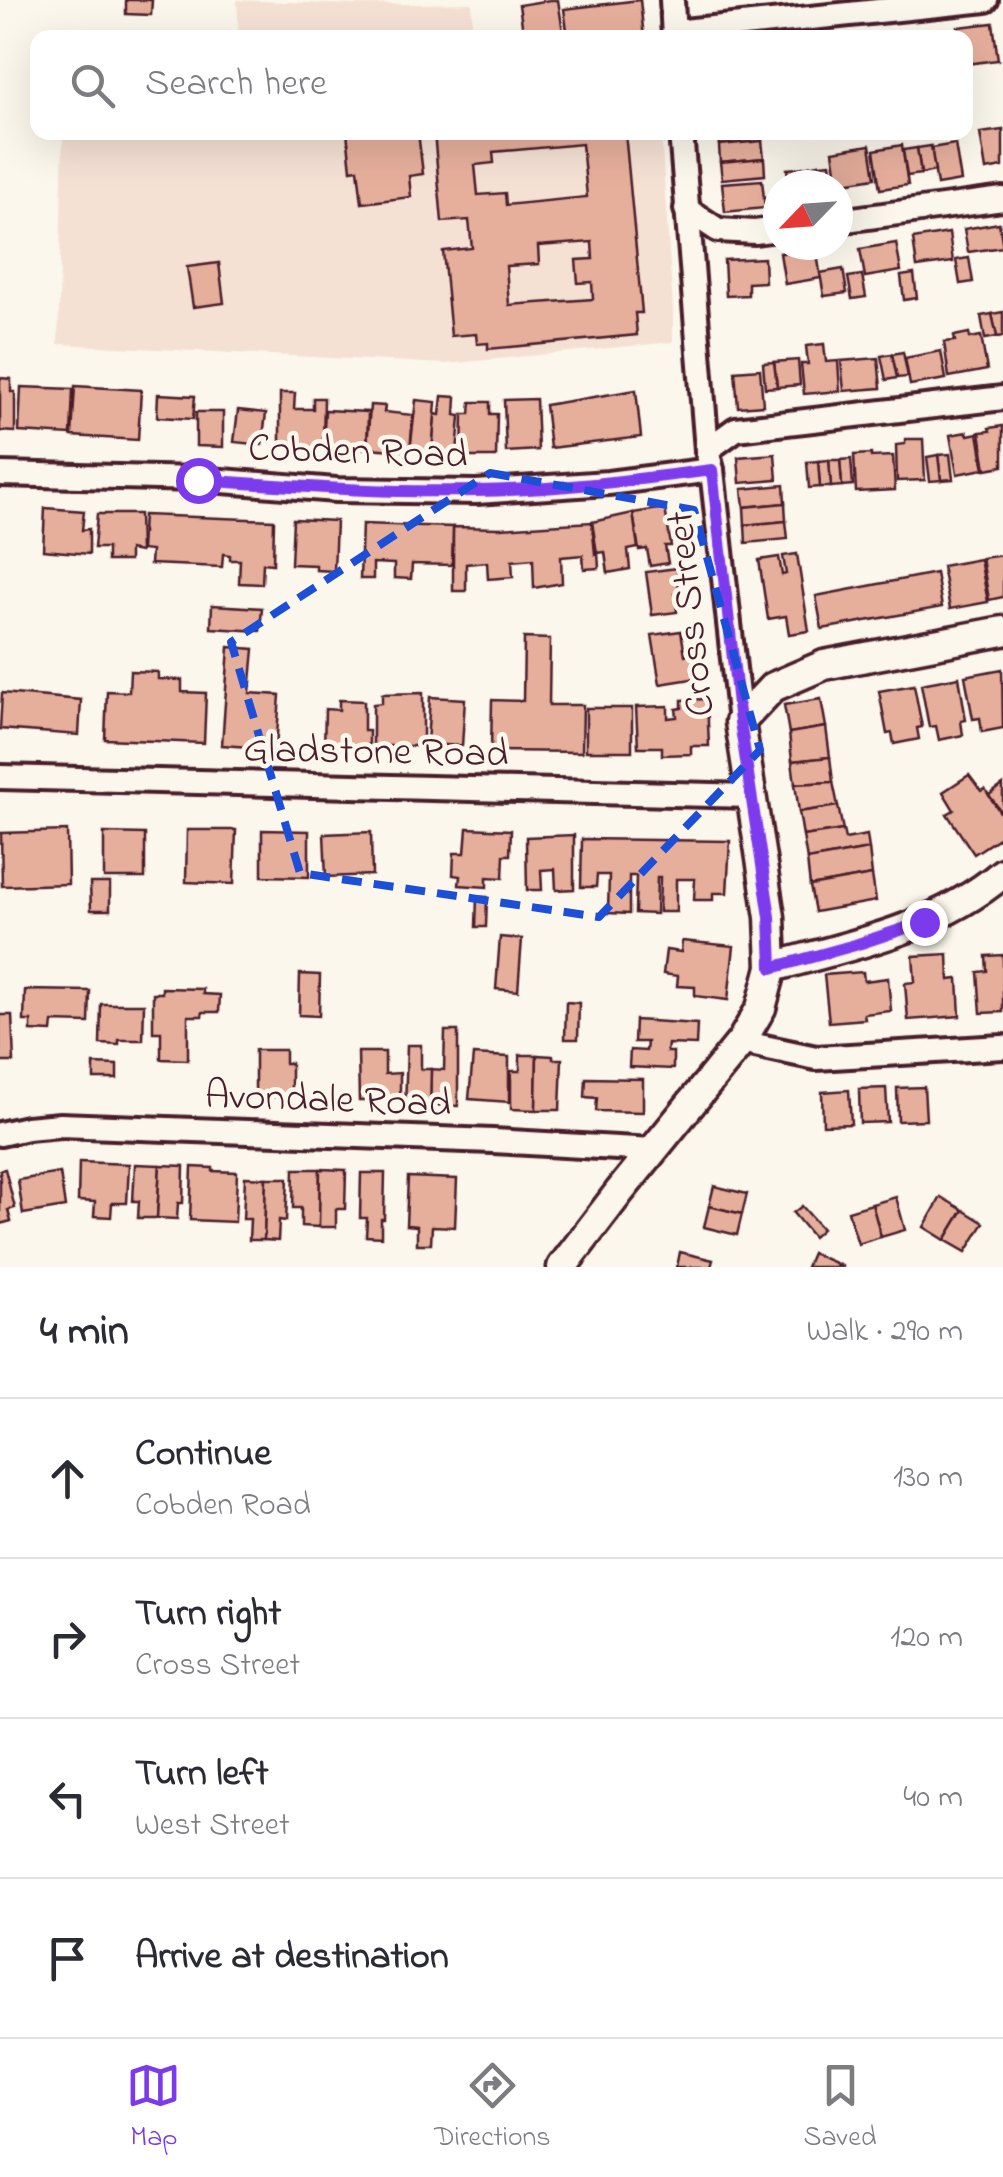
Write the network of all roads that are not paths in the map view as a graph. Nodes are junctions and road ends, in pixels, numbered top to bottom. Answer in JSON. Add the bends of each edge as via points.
{"nodes":[{"id":1,"x":672,"y":0,"type":"edge"},
{"id":2,"x":986,"y":0,"type":"edge"},
{"id":3,"x":674,"y":30,"type":"edge"},
{"id":4,"x":719,"y":30,"type":"edge"},
{"id":5,"x":682,"y":140,"type":"edge"},
{"id":6,"x":1003,"y":199,"type":"edge"},
{"id":7,"x":686,"y":210,"type":"junction"},
{"id":8,"x":853,"y":220,"type":"edge"},
{"id":9,"x":763,"y":231,"type":"edge"},
{"id":10,"x":1003,"y":398,"type":"edge"},
{"id":11,"x":710,"y":460,"type":"junction"},
{"id":12,"x":0,"y":474,"type":"edge"},
{"id":13,"x":1003,"y":630,"type":"edge"},
{"id":14,"x":740,"y":722,"type":"junction"},
{"id":15,"x":0,"y":777,"type":"edge"},
{"id":16,"x":751,"y":796,"type":"junction"},
{"id":17,"x":1003,"y":873,"type":"edge"},
{"id":18,"x":772,"y":968,"type":"junction"},
{"id":19,"x":741,"y":1042,"type":"junction"},
{"id":20,"x":1003,"y":1047,"type":"edge"},
{"id":21,"x":0,"y":1134,"type":"edge"},
{"id":22,"x":653,"y":1150,"type":"junction"},
{"id":23,"x":562,"y":1267,"type":"edge"}],
"edges":[{"from":1,"to":3,"type":"street"},
{"from":2,"to":4,"type":"street"},
{"from":5,"to":7,"type":"street","name":"Cross Street"},
{"from":6,"to":8,"type":"street"},
{"from":7,"to":9,"type":"street","via":[[718,230]]},
{"from":7,"to":11,"type":"street","name":"Cross Street"},
{"from":10,"to":11,"type":"street","via":[[736,429]]},
{"from":11,"to":12,"type":"street","name":"Cobden Road","via":[[608,483],[476,492]]},
{"from":11,"to":14,"type":"street","name":"Cross Street"},
{"from":13,"to":14,"type":"street","via":[[824,665],[773,688]]},
{"from":14,"to":16,"type":"street","name":"Cross Street"},
{"from":15,"to":16,"type":"street","name":"Gladstone Road"},
{"from":16,"to":18,"type":"street","name":"Cross Street"},
{"from":17,"to":18,"type":"street","via":[[924,922]]},
{"from":18,"to":19,"type":"street","via":[[761,1008]]},
{"from":19,"to":20,"type":"street","via":[[816,1058]]},
{"from":19,"to":22,"type":"street"},
{"from":21,"to":22,"type":"street","name":"Avondale Road","via":[[60,1125]]},
{"from":22,"to":23,"type":"street"}]}
